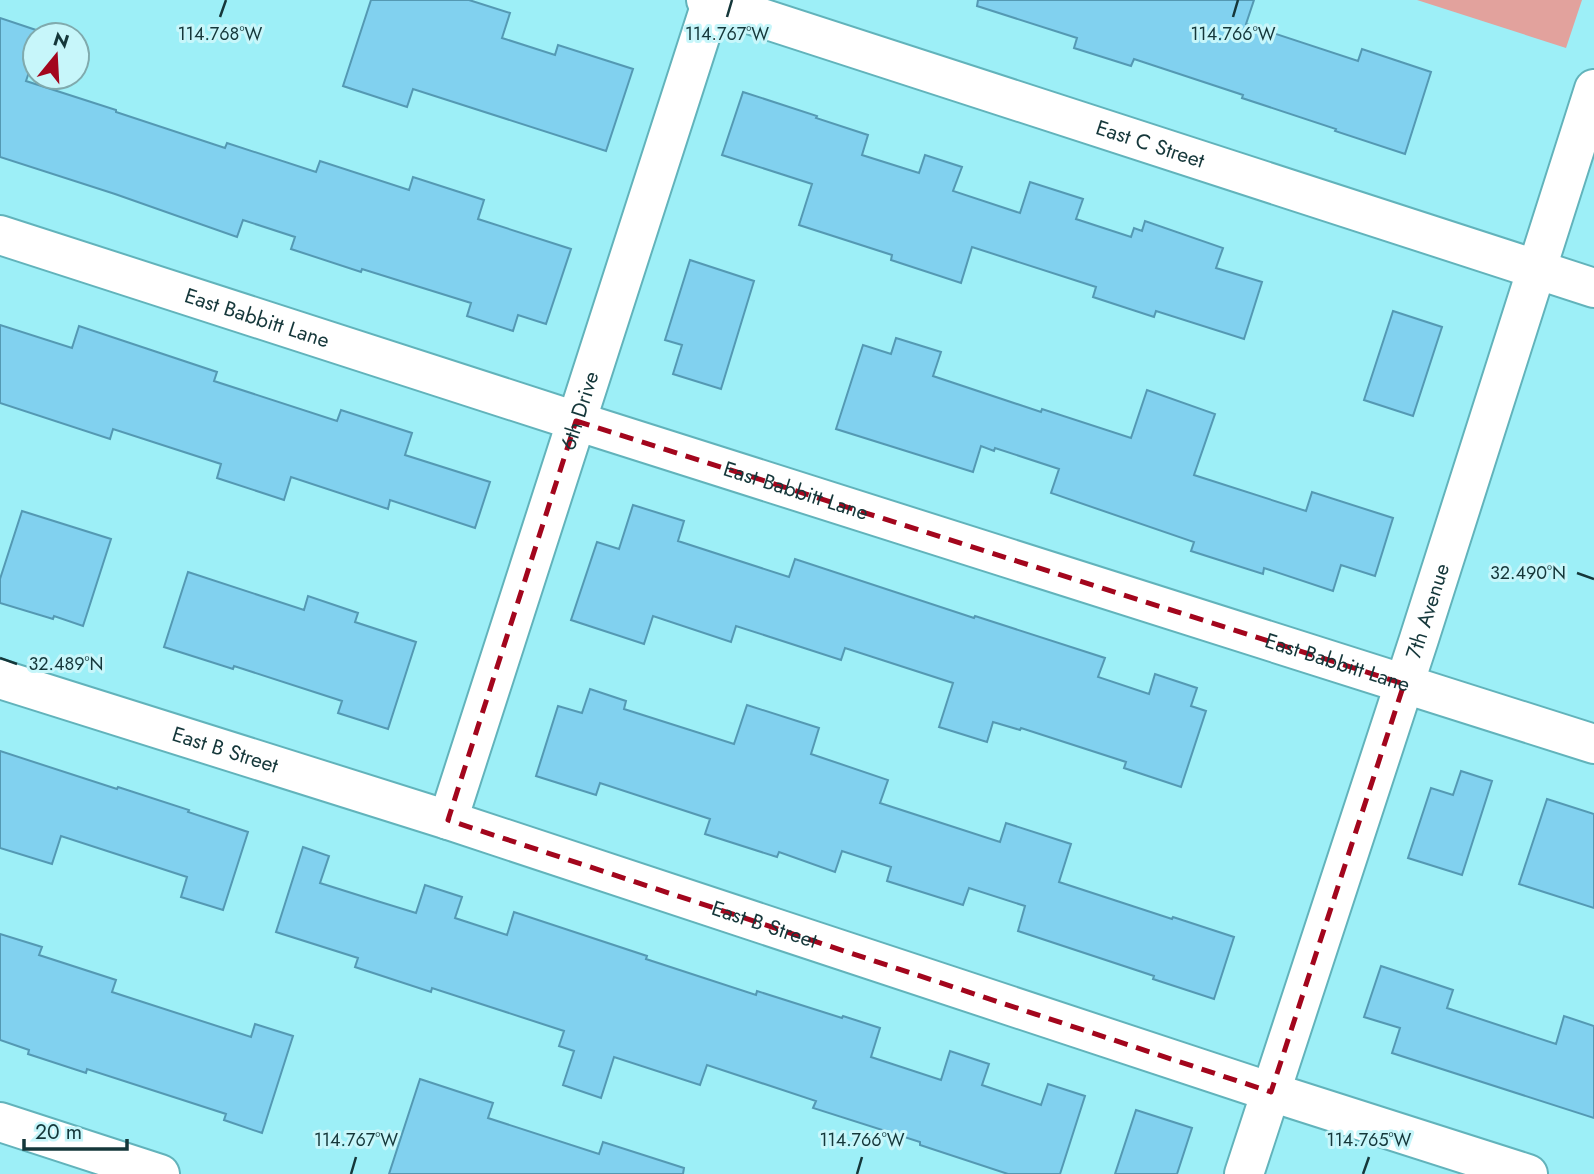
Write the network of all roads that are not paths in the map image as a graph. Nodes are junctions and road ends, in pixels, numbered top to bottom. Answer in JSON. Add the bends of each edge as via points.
{"nodes":[{"id":1,"x":710,"y":1,"type":"edge"},
{"id":2,"x":1594,"y":89,"type":"edge"},
{"id":3,"x":0,"y":235,"type":"edge"},
{"id":4,"x":1535,"y":269,"type":"junction"},
{"id":5,"x":1594,"y":288,"type":"edge"},
{"id":6,"x":576,"y":421,"type":"junction"},
{"id":7,"x":0,"y":679,"type":"edge"},
{"id":8,"x":1404,"y":684,"type":"junction"},
{"id":9,"x":1594,"y":744,"type":"edge"},
{"id":10,"x":448,"y":820,"type":"junction"},
{"id":11,"x":1271,"y":1092,"type":"junction"},
{"id":12,"x":0,"y":1122,"type":"edge"},
{"id":13,"x":160,"y":1174,"type":"edge"},
{"id":14,"x":1244,"y":1174,"type":"edge"},
{"id":15,"x":1528,"y":1174,"type":"edge"}],
"edges":[{"from":1,"to":4,"type":"street","name":"East C Street"},
{"from":1,"to":6,"type":"street","name":"6th Drive"},
{"from":2,"to":4,"type":"street","name":"7th Avenue"},
{"from":3,"to":6,"type":"street","name":"East Babbitt Lane"},
{"from":4,"to":5,"type":"street","name":"East C Street"},
{"from":4,"to":8,"type":"street","name":"7th Avenue"},
{"from":6,"to":8,"type":"street","name":"East Babbitt Lane"},
{"from":6,"to":10,"type":"street","name":"6th Drive"},
{"from":7,"to":10,"type":"street","name":"East B Street"},
{"from":8,"to":9,"type":"street","name":"East Babbitt Lane"},
{"from":8,"to":11,"type":"street","name":"7th Avenue"},
{"from":10,"to":11,"type":"street","name":"East B Street"},
{"from":11,"to":14,"type":"street","name":"7th Avenue"},
{"from":11,"to":15,"type":"street","name":"East B Street"},
{"from":12,"to":13,"type":"street"}]}
